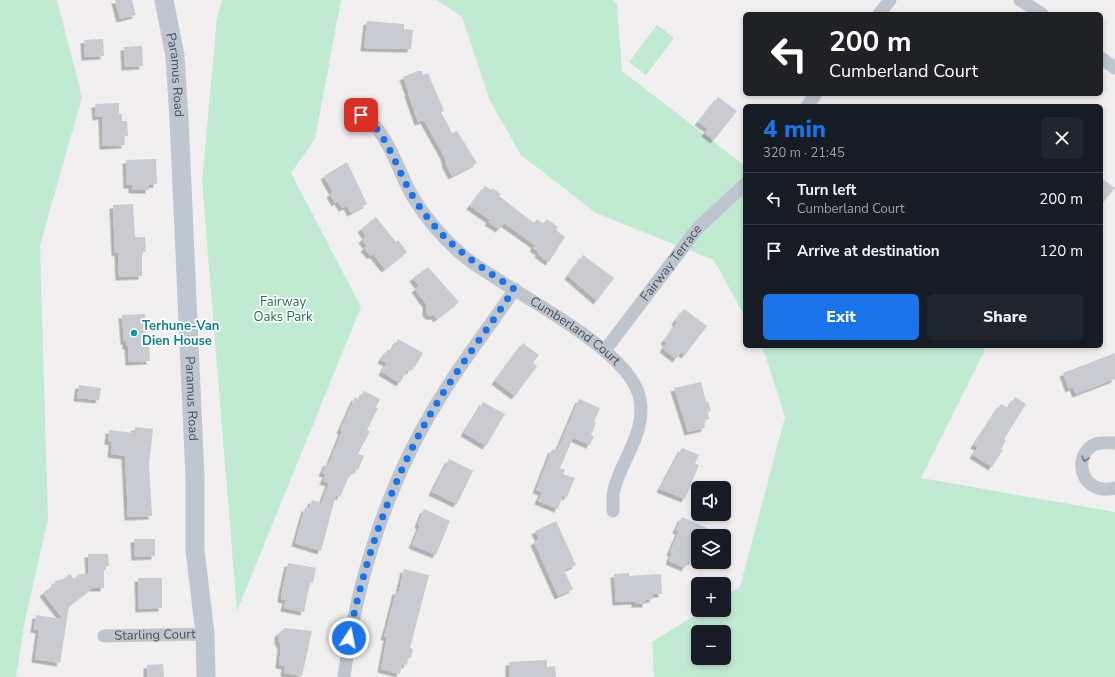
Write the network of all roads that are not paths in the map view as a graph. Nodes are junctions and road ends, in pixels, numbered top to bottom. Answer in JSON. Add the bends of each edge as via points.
{"nodes":[{"id":1,"x":164,"y":0,"type":"edge"},
{"id":2,"x":890,"y":0,"type":"edge"},
{"id":3,"x":1020,"y":0,"type":"edge"},
{"id":4,"x":881,"y":12,"type":"edge"},
{"id":5,"x":1039,"y":12,"type":"edge"},
{"id":6,"x":1103,"y":59,"type":"edge"},
{"id":7,"x":1115,"y":68,"type":"edge"},
{"id":8,"x":361,"y":115,"type":"dead end"},
{"id":9,"x":743,"y":186,"type":"edge"},
{"id":10,"x":514,"y":289,"type":"junction"},
{"id":11,"x":606,"y":350,"type":"junction"},
{"id":12,"x":1115,"y":443,"type":"edge"},
{"id":13,"x":1115,"y":488,"type":"edge"},
{"id":14,"x":613,"y":510,"type":"dead end"},
{"id":15,"x":205,"y":634,"type":"junction"},
{"id":16,"x":104,"y":636,"type":"dead end"},
{"id":17,"x":206,"y":677,"type":"edge"},
{"id":18,"x":344,"y":677,"type":"edge"}],
"edges":[{"from":1,"to":15,"type":"main road","name":"Paramus Road","via":[[175,56],[180,119],[195,478],[195,550]]},
{"from":2,"to":4,"type":"street"},
{"from":3,"to":5,"type":"street"},
{"from":6,"to":7,"type":"street"},
{"from":8,"to":10,"type":"street","name":"Cumberland Court","via":[[379,131],[414,198],[440,233],[466,258]]},
{"from":9,"to":11,"type":"street","name":"Fairway Terrace","via":[[697,229]]},
{"from":10,"to":11,"type":"street","name":"Cumberland Court"},
{"from":10,"to":18,"type":"street","via":[[445,390],[405,464],[366,568],[349,638]]},
{"from":11,"to":14,"type":"street","name":"Cumberland Court","via":[[633,381],[642,408],[638,435],[614,488]]},
{"from":12,"to":13,"type":"street","one_way":true,"via":[[1096,444],[1089,448],[1082,462],[1086,480],[1092,486],[1101,490]]},
{"from":15,"to":16,"type":"street","name":"Starling Court"},
{"from":15,"to":17,"type":"main road","name":"Paramus Road"}]}
